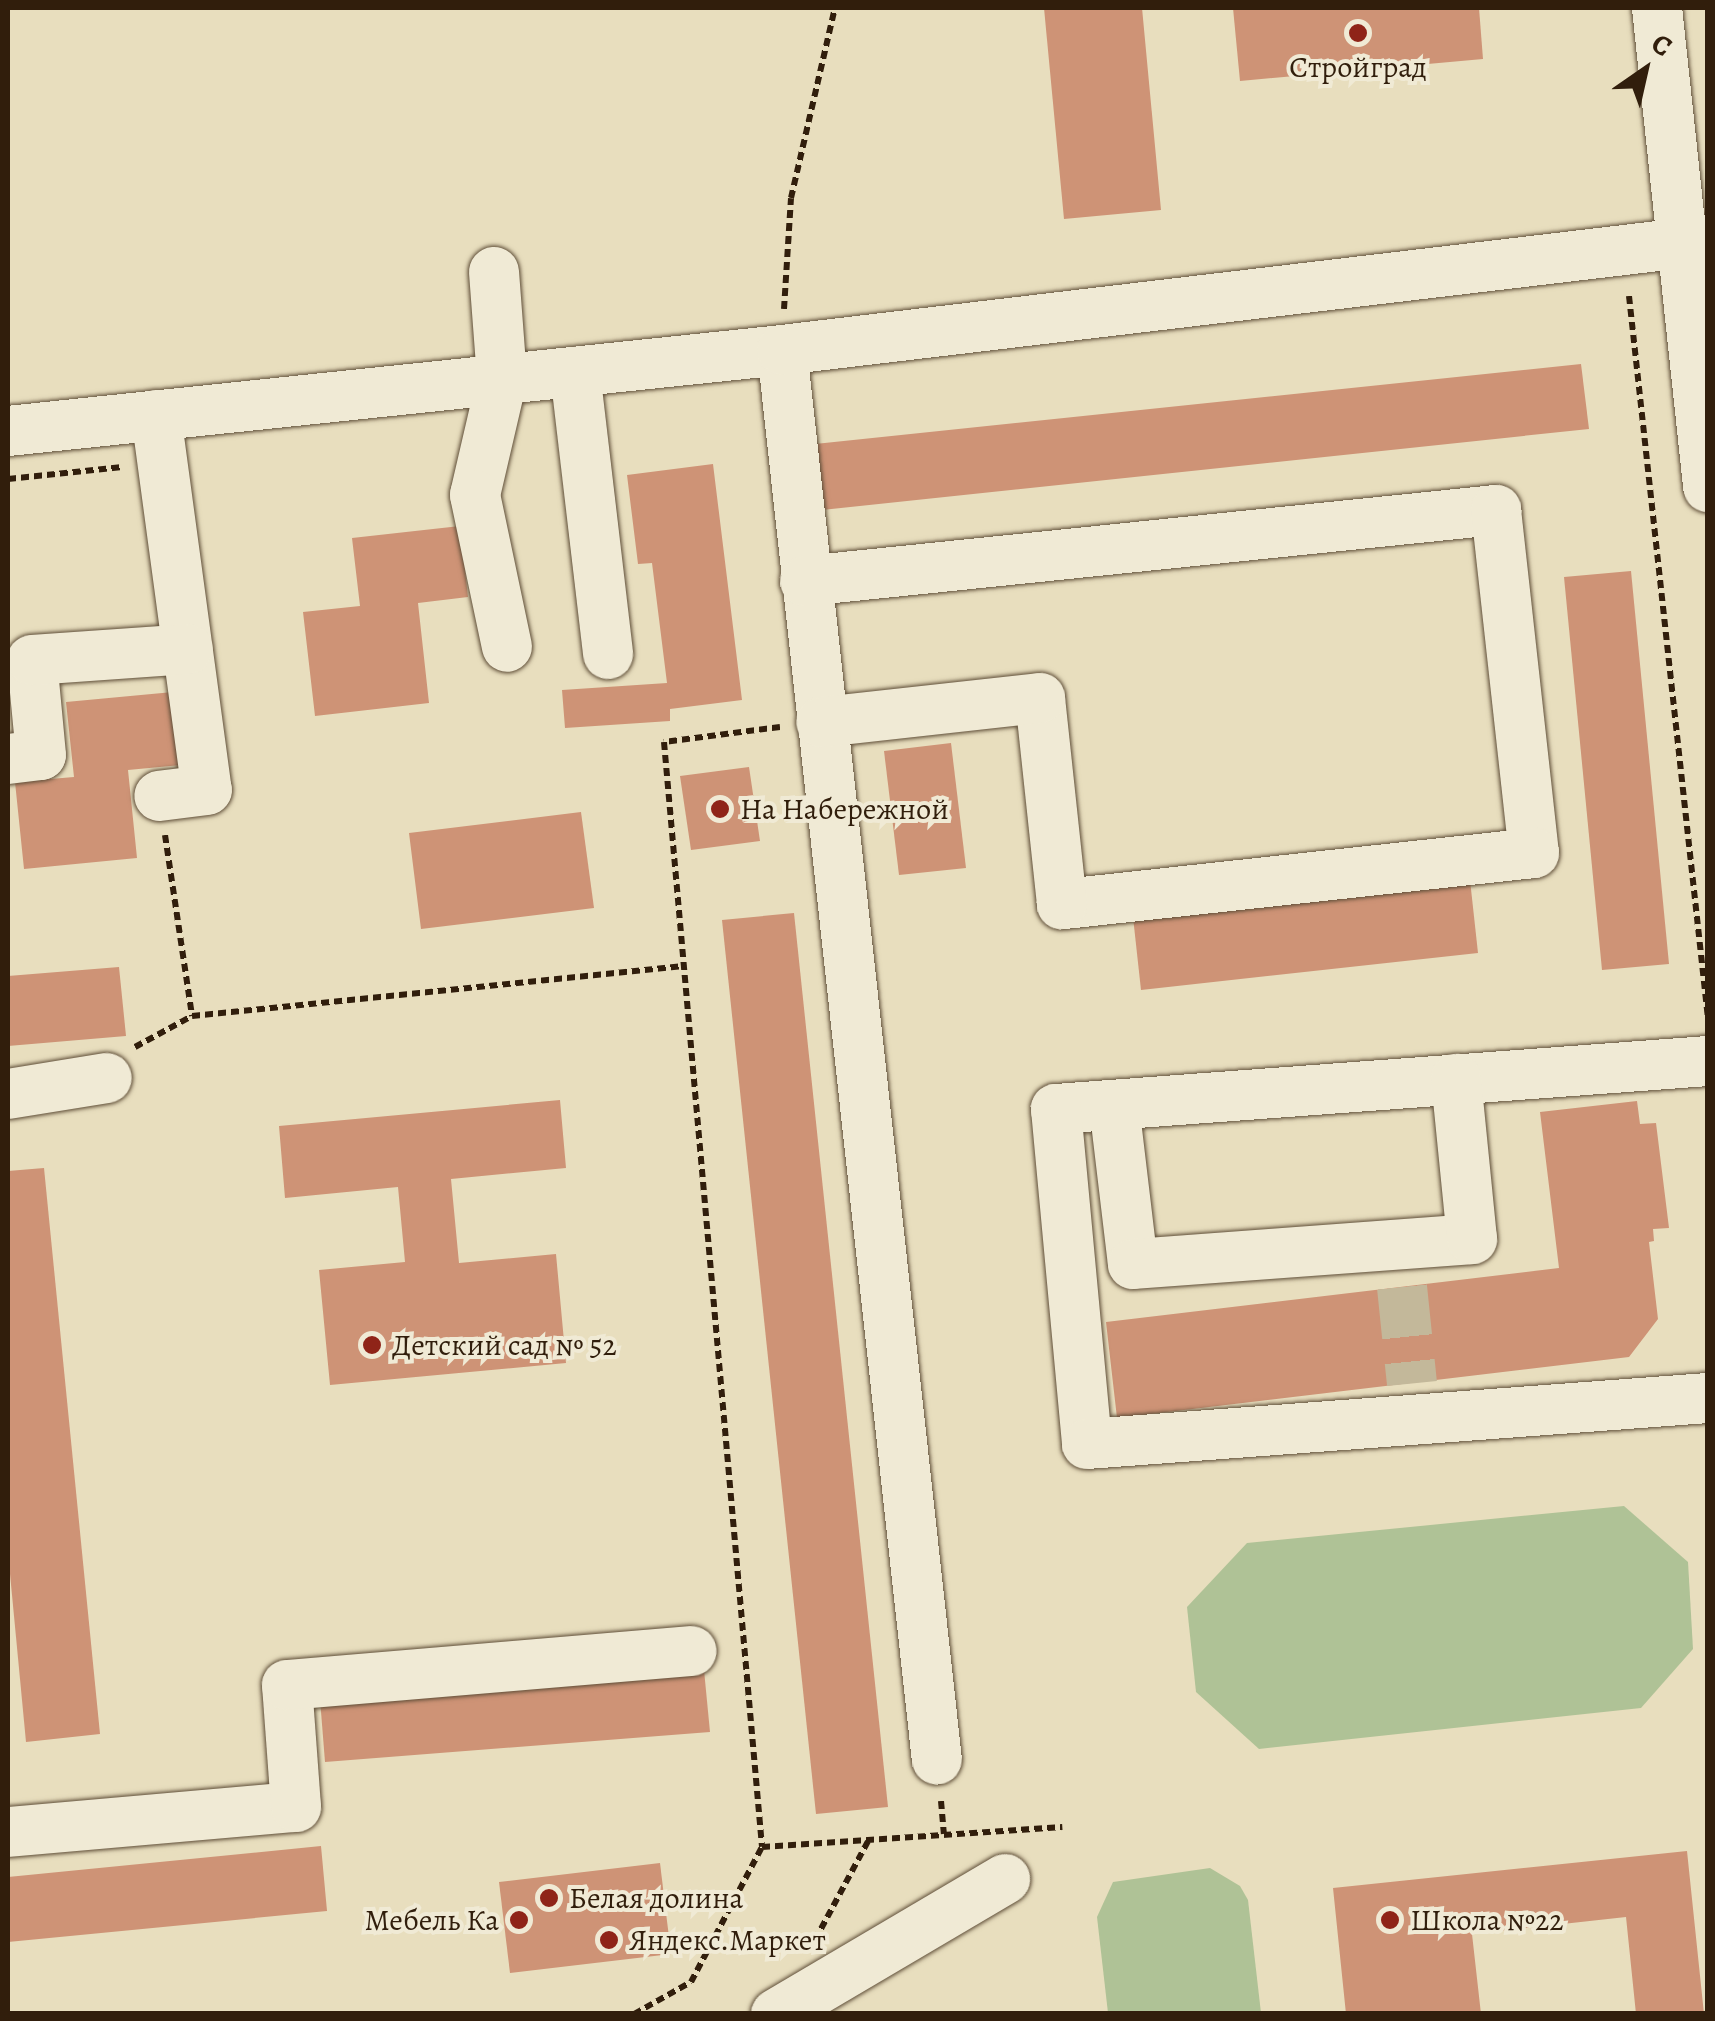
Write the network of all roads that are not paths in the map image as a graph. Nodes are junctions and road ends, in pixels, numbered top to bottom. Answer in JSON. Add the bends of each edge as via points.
{"nodes":[{"id":1,"x":1657,"y":8,"type":"edge"},
{"id":2,"x":1695,"y":241,"type":"edge"},
{"id":3,"x":494,"y":272,"type":"dead end"},
{"id":4,"x":782,"y":350,"type":"junction"},
{"id":5,"x":575,"y":372,"type":"junction"},
{"id":6,"x":502,"y":379,"type":"junction"},
{"id":7,"x":156,"y":415,"type":"junction"},
{"id":8,"x":8,"y":431,"type":"edge"},
{"id":9,"x":1708,"y":487,"type":"edge"},
{"id":10,"x":805,"y":581,"type":"junction"},
{"id":11,"x":507,"y":647,"type":"dead end"},
{"id":12,"x":188,"y":649,"type":"junction"},
{"id":13,"x":608,"y":654,"type":"dead end"},
{"id":14,"x":822,"y":722,"type":"junction"},
{"id":15,"x":8,"y":759,"type":"edge"},
{"id":16,"x":159,"y":796,"type":"road end"},
{"id":17,"x":1708,"y":1061,"type":"edge"},
{"id":18,"x":107,"y":1078,"type":"road end"},
{"id":19,"x":1456,"y":1080,"type":"junction"},
{"id":20,"x":8,"y":1094,"type":"edge"},
{"id":21,"x":1114,"y":1105,"type":"junction"},
{"id":22,"x":1133,"y":1264,"type":"junction"},
{"id":23,"x":1071,"y":1270,"type":"junction"},
{"id":24,"x":1708,"y":1398,"type":"edge"},
{"id":25,"x":692,"y":1651,"type":"dead end"},
{"id":26,"x":937,"y":1760,"type":"dead end"},
{"id":27,"x":8,"y":1832,"type":"edge"},
{"id":28,"x":1004,"y":1879,"type":"dead end"},
{"id":29,"x":776,"y":2014,"type":"edge"}],
"edges":[{"from":1,"to":2,"type":"street"},
{"from":2,"to":4,"type":"street"},
{"from":2,"to":9,"type":"street"},
{"from":3,"to":6,"type":"street"},
{"from":4,"to":5,"type":"street"},
{"from":4,"to":10,"type":"street"},
{"from":5,"to":6,"type":"street"},
{"from":5,"to":13,"type":"street"},
{"from":6,"to":7,"type":"street"},
{"from":6,"to":11,"type":"street","via":[[475,495]]},
{"from":7,"to":8,"type":"street"},
{"from":7,"to":12,"type":"street"},
{"from":10,"to":14,"type":"street"},
{"from":10,"to":14,"type":"street","via":[[1496,510],[1534,854],[1062,904],[1040,698]]},
{"from":12,"to":15,"type":"street","via":[[32,660],[41,756]]},
{"from":12,"to":16,"type":"street","via":[[207,790]]},
{"from":14,"to":26,"type":"street"},
{"from":17,"to":19,"type":"street"},
{"from":18,"to":20,"type":"street"},
{"from":19,"to":21,"type":"street"},
{"from":19,"to":22,"type":"street","via":[[1472,1239],[1400,1266]]},
{"from":21,"to":22,"type":"street"},
{"from":21,"to":23,"type":"street","via":[[1056,1109]]},
{"from":22,"to":23,"type":"street"},
{"from":23,"to":24,"type":"street","via":[[1087,1444],[1414,1400]]},
{"from":25,"to":27,"type":"street","via":[[287,1686],[296,1807]]},
{"from":28,"to":29,"type":"street"}]}
